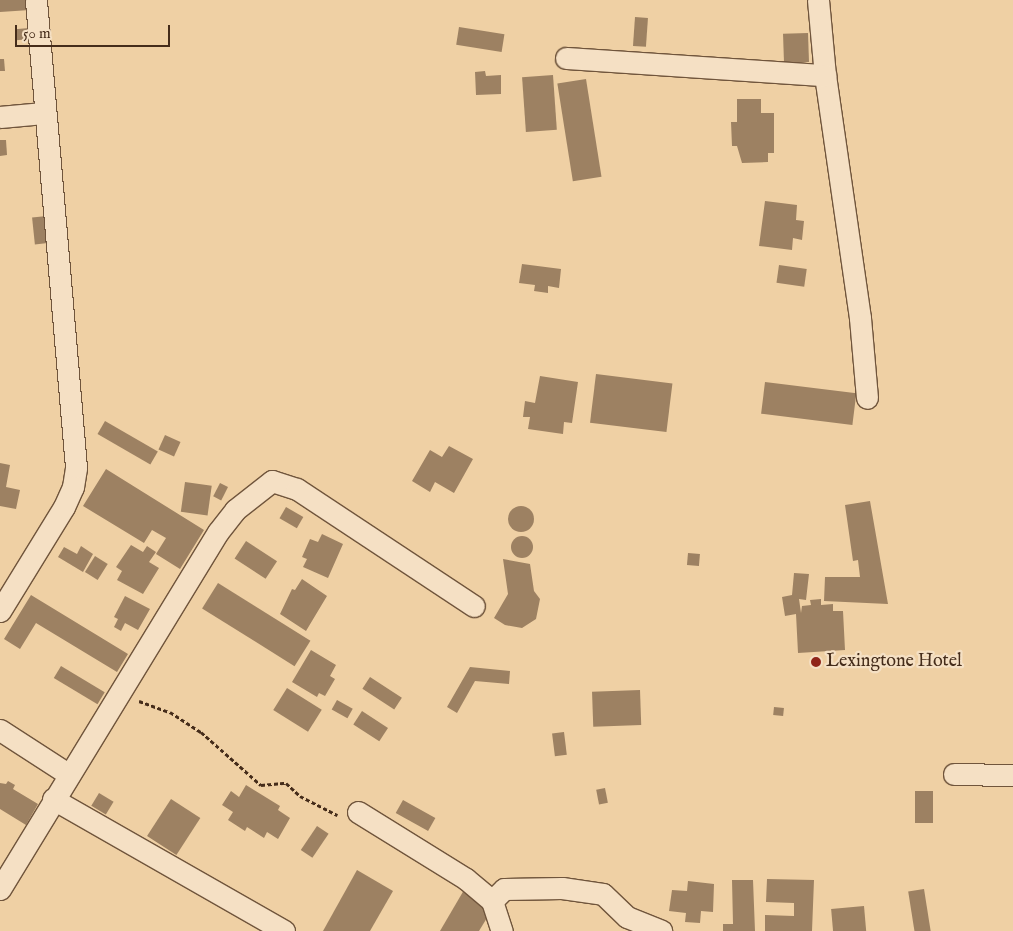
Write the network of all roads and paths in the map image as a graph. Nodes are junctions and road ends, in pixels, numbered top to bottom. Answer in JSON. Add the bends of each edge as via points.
{"nodes":[{"id":1,"x":36,"y":0,"type":"edge"},
{"id":2,"x":818,"y":0,"type":"edge"},
{"id":3,"x":566,"y":58,"type":"dead end"},
{"id":4,"x":825,"y":75,"type":"junction"},
{"id":5,"x":44,"y":113,"type":"junction"},
{"id":6,"x":0,"y":117,"type":"edge"},
{"id":7,"x":866,"y":398,"type":"dead end"},
{"id":8,"x":474,"y":606,"type":"dead end"},
{"id":9,"x":0,"y":610,"type":"edge"},
{"id":10,"x":116,"y":696,"type":"junction"},
{"id":11,"x":0,"y":730,"type":"edge"},
{"id":12,"x":68,"y":774,"type":"junction"},
{"id":13,"x":954,"y":774,"type":"dead end"},
{"id":14,"x":1013,"y":775,"type":"edge"},
{"id":15,"x":53,"y":799,"type":"junction"},
{"id":16,"x":352,"y":815,"type":"joint"},
{"id":17,"x":0,"y":889,"type":"edge"},
{"id":18,"x":492,"y":901,"type":"junction"},
{"id":19,"x":284,"y":931,"type":"edge"},
{"id":20,"x":502,"y":931,"type":"edge"},
{"id":21,"x":661,"y":931,"type":"edge"}],
"edges":[{"from":1,"to":5,"type":"street"},
{"from":2,"to":4,"type":"street"},
{"from":3,"to":4,"type":"street"},
{"from":4,"to":7,"type":"street","via":[[860,318]]},
{"from":5,"to":6,"type":"street"},
{"from":5,"to":9,"type":"street","via":[[75,478],[64,507]]},
{"from":8,"to":10,"type":"street","via":[[297,490],[272,481],[242,503],[218,532]]},
{"from":10,"to":12,"type":"street"},
{"from":10,"to":16,"type":"path","via":[[170,712],[201,732],[261,786],[286,784],[300,796]]},
{"from":11,"to":12,"type":"street"},
{"from":12,"to":15,"type":"street"},
{"from":13,"to":14,"type":"street"},
{"from":15,"to":17,"type":"street"},
{"from":15,"to":19,"type":"street"},
{"from":16,"to":18,"type":"street","via":[[466,879]]},
{"from":18,"to":20,"type":"street"},
{"from":18,"to":21,"type":"street","via":[[504,889],[562,888],[603,894],[627,917]]}]}
